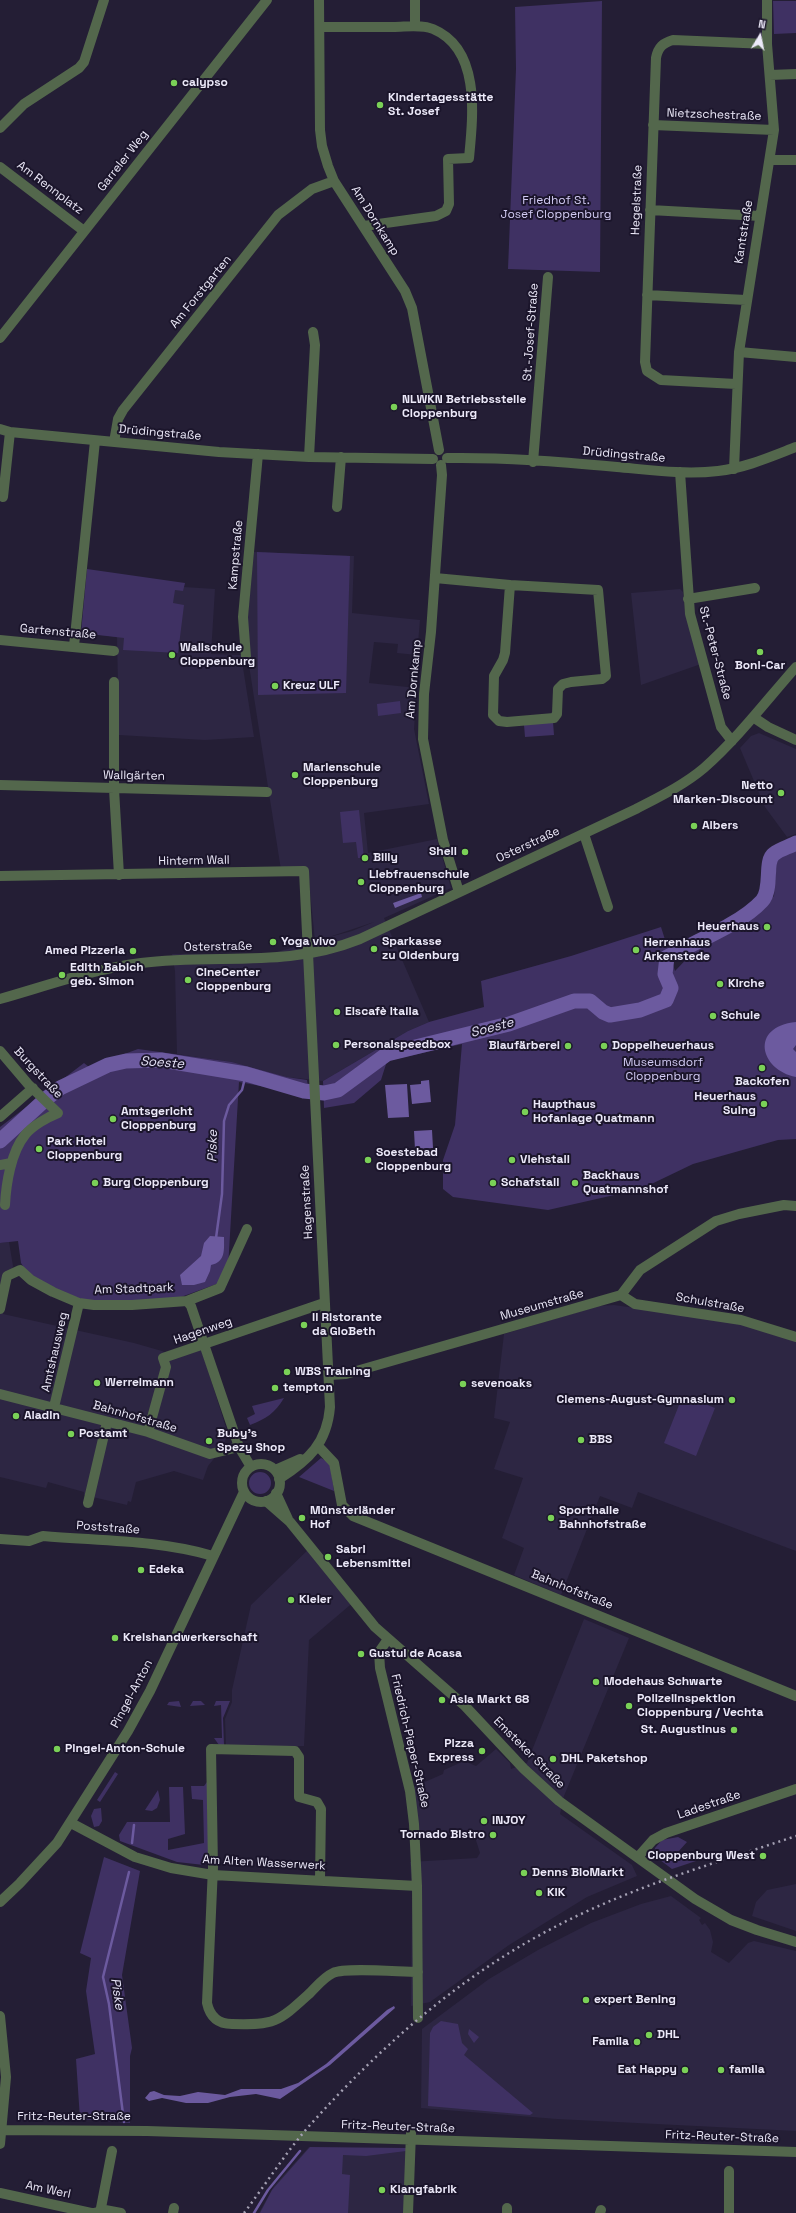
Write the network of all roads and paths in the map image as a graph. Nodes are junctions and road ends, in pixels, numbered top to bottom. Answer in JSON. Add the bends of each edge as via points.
{"nodes":[{"id":1,"x":104,"y":0,"type":"edge"},
{"id":2,"x":267,"y":0,"type":"edge"},
{"id":3,"x":320,"y":0,"type":"edge"},
{"id":4,"x":414,"y":0,"type":"edge"},
{"id":5,"x":767,"y":0,"type":"edge"},
{"id":6,"x":415,"y":26,"type":"junction"},
{"id":7,"x":320,"y":27,"type":"junction"},
{"id":8,"x":767,"y":44,"type":"junction"},
{"id":9,"x":796,"y":74,"type":"edge"},
{"id":10,"x":770,"y":75,"type":"junction"},
{"id":11,"x":653,"y":125,"type":"junction"},
{"id":12,"x":0,"y":128,"type":"edge"},
{"id":13,"x":774,"y":130,"type":"junction"},
{"id":14,"x":770,"y":160,"type":"junction"},
{"id":15,"x":796,"y":160,"type":"edge"},
{"id":16,"x":0,"y":167,"type":"edge"},
{"id":17,"x":334,"y":181,"type":"junction"},
{"id":18,"x":650,"y":210,"type":"junction"},
{"id":19,"x":760,"y":216,"type":"junction"},
{"id":20,"x":364,"y":226,"type":"junction"},
{"id":21,"x":84,"y":230,"type":"junction"},
{"id":22,"x":548,"y":277,"type":"dead end"},
{"id":23,"x":647,"y":295,"type":"junction"},
{"id":24,"x":746,"y":300,"type":"junction"},
{"id":25,"x":313,"y":332,"type":"dead end"},
{"id":26,"x":0,"y":338,"type":"edge"},
{"id":27,"x":739,"y":352,"type":"junction"},
{"id":28,"x":796,"y":357,"type":"edge"},
{"id":29,"x":736,"y":384,"type":"junction"},
{"id":30,"x":5,"y":430,"type":"edge"},
{"id":31,"x":95,"y":441,"type":"junction"},
{"id":32,"x":114,"y":442,"type":"junction"},
{"id":33,"x":796,"y":447,"type":"edge"},
{"id":34,"x":258,"y":454,"type":"junction"},
{"id":35,"x":436,"y":455,"type":"junction"},
{"id":36,"x":308,"y":457,"type":"junction"},
{"id":37,"x":341,"y":457,"type":"junction"},
{"id":38,"x":444,"y":461,"type":"junction"},
{"id":39,"x":534,"y":462,"type":"junction"},
{"id":40,"x":734,"y":469,"type":"junction"},
{"id":41,"x":680,"y":472,"type":"junction"},
{"id":42,"x":3,"y":497,"type":"dead end"},
{"id":43,"x":337,"y":507,"type":"dead end"},
{"id":44,"x":435,"y":578,"type":"junction"},
{"id":45,"x":510,"y":585,"type":"junction"},
{"id":46,"x":755,"y":588,"type":"dead end"},
{"id":47,"x":688,"y":599,"type":"junction"},
{"id":48,"x":0,"y":640,"type":"edge"},
{"id":49,"x":74,"y":646,"type":"junction"},
{"id":50,"x":114,"y":651,"type":"dead end"},
{"id":51,"x":246,"y":657,"type":"dead end"},
{"id":52,"x":796,"y":667,"type":"edge"},
{"id":53,"x":114,"y":682,"type":"dead end"},
{"id":54,"x":753,"y":716,"type":"junction"},
{"id":55,"x":796,"y":740,"type":"edge"},
{"id":56,"x":732,"y":741,"type":"junction"},
{"id":57,"x":0,"y":785,"type":"edge"},
{"id":58,"x":114,"y":789,"type":"junction"},
{"id":59,"x":266,"y":792,"type":"dead end"},
{"id":60,"x":584,"y":834,"type":"junction"},
{"id":61,"x":119,"y":875,"type":"junction"},
{"id":62,"x":0,"y":876,"type":"edge"},
{"id":63,"x":459,"y":892,"type":"junction"},
{"id":64,"x":608,"y":907,"type":"dead end"},
{"id":65,"x":309,"y":955,"type":"junction"},
{"id":66,"x":0,"y":999,"type":"edge"},
{"id":67,"x":0,"y":1051,"type":"edge"},
{"id":68,"x":35,"y":1090,"type":"junction"},
{"id":69,"x":0,"y":1117,"type":"edge"},
{"id":70,"x":12,"y":1163,"type":"junction"},
{"id":71,"x":0,"y":1165,"type":"edge"},
{"id":72,"x":5,"y":1205,"type":"dead end"},
{"id":73,"x":796,"y":1206,"type":"edge"},
{"id":74,"x":247,"y":1229,"type":"dead end"},
{"id":75,"x":621,"y":1295,"type":"junction"},
{"id":76,"x":186,"y":1301,"type":"junction"},
{"id":77,"x":79,"y":1303,"type":"junction"},
{"id":78,"x":324,"y":1304,"type":"junction"},
{"id":79,"x":0,"y":1309,"type":"edge"},
{"id":80,"x":796,"y":1337,"type":"edge"},
{"id":81,"x":204,"y":1344,"type":"junction"},
{"id":82,"x":329,"y":1375,"type":"junction"},
{"id":83,"x":0,"y":1394,"type":"edge"},
{"id":84,"x":54,"y":1407,"type":"junction"},
{"id":85,"x":107,"y":1422,"type":"junction"},
{"id":86,"x":148,"y":1432,"type":"junction"},
{"id":87,"x":318,"y":1446,"type":"junction"},
{"id":88,"x":239,"y":1447,"type":"junction"},
{"id":89,"x":250,"y":1467,"type":"junction"},
{"id":90,"x":277,"y":1474,"type":"junction"},
{"id":91,"x":276,"y":1493,"type":"junction"},
{"id":92,"x":247,"y":1495,"type":"junction"},
{"id":93,"x":266,"y":1501,"type":"junction"},
{"id":94,"x":88,"y":1503,"type":"dead end"},
{"id":95,"x":290,"y":1522,"type":"junction"},
{"id":96,"x":0,"y":1539,"type":"edge"},
{"id":97,"x":213,"y":1556,"type":"junction"},
{"id":98,"x":388,"y":1639,"type":"junction"},
{"id":99,"x":796,"y":1696,"type":"edge"},
{"id":100,"x":796,"y":1789,"type":"edge"},
{"id":101,"x":71,"y":1823,"type":"junction"},
{"id":102,"x":638,"y":1857,"type":"junction"},
{"id":103,"x":213,"y":1875,"type":"junction"},
{"id":104,"x":320,"y":1879,"type":"junction"},
{"id":105,"x":417,"y":1886,"type":"junction"},
{"id":106,"x":0,"y":1902,"type":"edge"},
{"id":107,"x":796,"y":1942,"type":"edge"},
{"id":108,"x":418,"y":1972,"type":"junction"},
{"id":109,"x":0,"y":2016,"type":"edge"},
{"id":110,"x":418,"y":2018,"type":"dead end"},
{"id":111,"x":1,"y":2130,"type":"edge"},
{"id":112,"x":411,"y":2133,"type":"dead end"},
{"id":113,"x":0,"y":2144,"type":"edge"},
{"id":114,"x":112,"y":2151,"type":"dead end"},
{"id":115,"x":796,"y":2152,"type":"edge"},
{"id":116,"x":729,"y":2171,"type":"dead end"},
{"id":117,"x":0,"y":2193,"type":"edge"},
{"id":118,"x":96,"y":2213,"type":"edge"},
{"id":119,"x":121,"y":2213,"type":"edge"},
{"id":120,"x":408,"y":2213,"type":"edge"},
{"id":121,"x":729,"y":2213,"type":"edge"}],
"edges":[{"from":1,"to":12,"type":"street","via":[[84,62],[79,68],[24,104]]},
{"from":2,"to":21,"type":"street","name":"Garreler Weg"},
{"from":3,"to":7,"type":"street","name":"Am Dornkamp"},
{"from":4,"to":6,"type":"street"},
{"from":5,"to":8,"type":"street","name":"Kantstraße"},
{"from":6,"to":7,"type":"street"},
{"from":6,"to":20,"type":"street","via":[[432,29],[447,37],[461,53],[471,96],[469,158],[448,159],[449,204],[446,211],[436,216]]},
{"from":7,"to":17,"type":"street","name":"Am Dornkamp","via":[[320,130],[322,146]]},
{"from":8,"to":10,"type":"street","name":"Kantstraße"},
{"from":8,"to":11,"type":"street","name":"Hegelstraße","via":[[673,40],[664,43],[656,58]]},
{"from":9,"to":10,"type":"street"},
{"from":10,"to":13,"type":"street","name":"Kantstraße"},
{"from":11,"to":13,"type":"street","name":"Nietzschestraße"},
{"from":11,"to":18,"type":"street","name":"Hegelstraße"},
{"from":13,"to":14,"type":"street","name":"Kantstraße"},
{"from":14,"to":15,"type":"street"},
{"from":14,"to":19,"type":"street","name":"Kantstraße"},
{"from":16,"to":21,"type":"street","name":"Am Rennplatz"},
{"from":17,"to":20,"type":"street","name":"Am Dornkamp"},
{"from":17,"to":32,"type":"street","name":"Am Forstgarten","via":[[312,189],[278,215],[123,410],[118,419]]},
{"from":18,"to":19,"type":"street"},
{"from":18,"to":23,"type":"street","name":"Hegelstraße"},
{"from":19,"to":24,"type":"street","name":"Kantstraße"},
{"from":20,"to":35,"type":"street","name":"Am Dornkamp","via":[[405,291],[412,308]]},
{"from":21,"to":26,"type":"street","name":"Garreler Weg"},
{"from":22,"to":39,"type":"street","name":"St.-Josef-Straße"},
{"from":23,"to":24,"type":"street"},
{"from":23,"to":29,"type":"street","name":"Hegelstraße","via":[[647,371],[661,380]]},
{"from":24,"to":27,"type":"street","name":"Kantstraße"},
{"from":25,"to":36,"type":"street","via":[[315,345]]},
{"from":27,"to":28,"type":"street"},
{"from":27,"to":29,"type":"street","name":"Kantstraße"},
{"from":29,"to":40,"type":"street","name":"Kantstraße"},
{"from":30,"to":31,"type":"street","name":"Drüdingstraße"},
{"from":30,"to":42,"type":"street","name":"Drüdingstraße"},
{"from":31,"to":32,"type":"street","name":"Drüdingstraße"},
{"from":31,"to":49,"type":"street"},
{"from":32,"to":34,"type":"street","name":"Drüdingstraße"},
{"from":33,"to":40,"type":"street","name":"Drüdingstraße"},
{"from":34,"to":36,"type":"street","name":"Drüdingstraße"},
{"from":34,"to":51,"type":"street","name":"Kampstraße","via":[[243,617]]},
{"from":35,"to":37,"type":"street","name":"Drüdingstraße"},
{"from":35,"to":38,"type":"street","via":[[445,454]]},
{"from":36,"to":37,"type":"street","name":"Drüdingstraße"},
{"from":37,"to":43,"type":"street"},
{"from":38,"to":39,"type":"street","name":"Drüdingstraße"},
{"from":38,"to":44,"type":"street","name":"Am Dornkamp"},
{"from":39,"to":41,"type":"street","name":"Drüdingstraße"},
{"from":40,"to":41,"type":"street","name":"Drüdingstraße"},
{"from":41,"to":47,"type":"street","name":"St.-Peter-Straße"},
{"from":44,"to":45,"type":"street"},
{"from":44,"to":63,"type":"street","name":"Am Dornkamp","via":[[424,694],[423,739],[443,840]]},
{"from":45,"to":45,"type":"street","via":[[505,653],[494,676],[493,715],[499,721],[507,722],[554,718],[557,714],[558,689],[563,684],[602,679],[606,676],[598,590]]},
{"from":46,"to":47,"type":"street"},
{"from":47,"to":56,"type":"street","name":"St.-Peter-Straße","via":[[721,727]]},
{"from":48,"to":49,"type":"street","name":"Gartenstraße"},
{"from":49,"to":50,"type":"street","name":"Gartenstraße"},
{"from":52,"to":54,"type":"street","name":"Osterstraße"},
{"from":53,"to":58,"type":"street"},
{"from":54,"to":55,"type":"street","via":[[768,727]]},
{"from":54,"to":56,"type":"street","name":"Osterstraße"},
{"from":56,"to":60,"type":"street","name":"Osterstraße","via":[[703,769],[676,788]]},
{"from":57,"to":58,"type":"street","name":"Wallgärten"},
{"from":58,"to":59,"type":"street","name":"Wallgärten"},
{"from":58,"to":61,"type":"street"},
{"from":60,"to":63,"type":"street","name":"Osterstraße"},
{"from":60,"to":64,"type":"street"},
{"from":61,"to":62,"type":"street","name":"Hinterm Wall"},
{"from":61,"to":65,"type":"street","name":"Hinterm Wall","via":[[304,871]]},
{"from":63,"to":65,"type":"street","name":"Osterstraße","via":[[360,939]]},
{"from":65,"to":66,"type":"street","name":"Osterstraße","via":[[142,963],[111,968]]},
{"from":65,"to":78,"type":"street","name":"Hagenstraße"},
{"from":67,"to":68,"type":"street","name":"Burgstraße"},
{"from":68,"to":69,"type":"street"},
{"from":68,"to":70,"type":"street","name":"Burgstraße","via":[[58,1113],[25,1134]]},
{"from":70,"to":71,"type":"street"},
{"from":70,"to":72,"type":"street"},
{"from":73,"to":75,"type":"street","via":[[784,1205],[716,1221],[640,1270]]},
{"from":74,"to":76,"type":"street","name":"Am Stadtpark","via":[[220,1288]]},
{"from":75,"to":80,"type":"street","name":"Schulstraße","via":[[635,1304],[741,1320]]},
{"from":75,"to":82,"type":"street","name":"Museumstraße","via":[[357,1371]]},
{"from":76,"to":77,"type":"street","name":"Am Stadtpark","via":[[110,1306]]},
{"from":76,"to":81,"type":"street","name":"Am Stadtpark","via":[[191,1306]]},
{"from":77,"to":79,"type":"street","name":"Am Stadtpark","via":[[43,1287],[20,1270],[6,1276]]},
{"from":77,"to":84,"type":"street","name":"Amtshausweg"},
{"from":78,"to":81,"type":"street","name":"Hagenweg"},
{"from":78,"to":82,"type":"street","name":"Hagenstraße"},
{"from":81,"to":86,"type":"street","name":"Hagenweg","via":[[163,1358],[166,1367]]},
{"from":81,"to":88,"type":"street","name":"Am Stadtpark"},
{"from":82,"to":87,"type":"street","name":"Hagenstraße","via":[[329,1417]]},
{"from":83,"to":84,"type":"street","name":"Bahnhofstraße"},
{"from":84,"to":85,"type":"street","name":"Bahnhofstraße"},
{"from":85,"to":86,"type":"street","name":"Bahnhofstraße"},
{"from":85,"to":94,"type":"street"},
{"from":86,"to":88,"type":"street","name":"Bahnhofstraße","via":[[210,1454]]},
{"from":87,"to":90,"type":"street","name":"Hagenstraße","via":[[291,1471]]},
{"from":87,"to":99,"type":"street","name":"Bahnhofstraße","via":[[334,1463],[342,1505],[354,1516]]},
{"from":88,"to":89,"type":"street"},
{"from":89,"to":90,"type":"street","via":[[260,1464]]},
{"from":89,"to":92,"type":"street","via":[[242,1479]]},
{"from":90,"to":91,"type":"street"},
{"from":91,"to":93,"type":"street"},
{"from":91,"to":95,"type":"street","name":"Emsteker Straße"},
{"from":92,"to":93,"type":"street","via":[[260,1502]]},
{"from":92,"to":97,"type":"street","name":"Pingel-Anton","via":[[231,1518]]},
{"from":93,"to":95,"type":"street","name":"Emsteker Straße"},
{"from":95,"to":98,"type":"street","name":"Emsteker Straße","via":[[363,1614]]},
{"from":96,"to":97,"type":"street","name":"Poststraße","via":[[24,1541],[43,1536],[152,1544],[188,1548]]},
{"from":97,"to":101,"type":"street","name":"Pingel-Anton","via":[[150,1691]]},
{"from":98,"to":102,"type":"street","name":"Emsteker Straße","via":[[465,1706],[524,1769],[559,1801]]},
{"from":98,"to":105,"type":"street","name":"Friedrich-Pieper-Straße","via":[[379,1652],[380,1668],[410,1791]]},
{"from":100,"to":102,"type":"street","name":"Ladestraße","via":[[666,1833],[653,1840]]},
{"from":101,"to":103,"type":"street","name":"Am Alten Wasserwerk","via":[[135,1857],[171,1868]]},
{"from":101,"to":106,"type":"street","name":"Pingel-Anton","via":[[44,1859]]},
{"from":102,"to":107,"type":"street","name":"Emsteker Straße","via":[[695,1899],[731,1920]]},
{"from":103,"to":104,"type":"street","name":"Am Alten Wasserwerk"},
{"from":103,"to":104,"type":"street","via":[[211,1749],[295,1751],[299,1757],[299,1797],[317,1802],[321,1809]]},
{"from":103,"to":108,"type":"street","via":[[207,2003],[211,2015],[220,2022],[258,2025],[275,2022],[333,1973],[346,1970]]},
{"from":104,"to":105,"type":"street","name":"Am Alten Wasserwerk"},
{"from":105,"to":108,"type":"street","name":"Friedrich-Pieper-Straße"},
{"from":108,"to":110,"type":"street","name":"Friedrich-Pieper-Straße"},
{"from":109,"to":111,"type":"street","via":[[6,2077]]},
{"from":111,"to":113,"type":"street"},
{"from":111,"to":115,"type":"street","name":"Fritz-Reuter-Straße","via":[[147,2131]]},
{"from":112,"to":120,"type":"street"},
{"from":114,"to":118,"type":"street"},
{"from":116,"to":121,"type":"street"},
{"from":117,"to":118,"type":"street","name":"Am Werl"},
{"from":118,"to":119,"type":"street","name":"Am Werl","via":[[105,2210]]}]}
